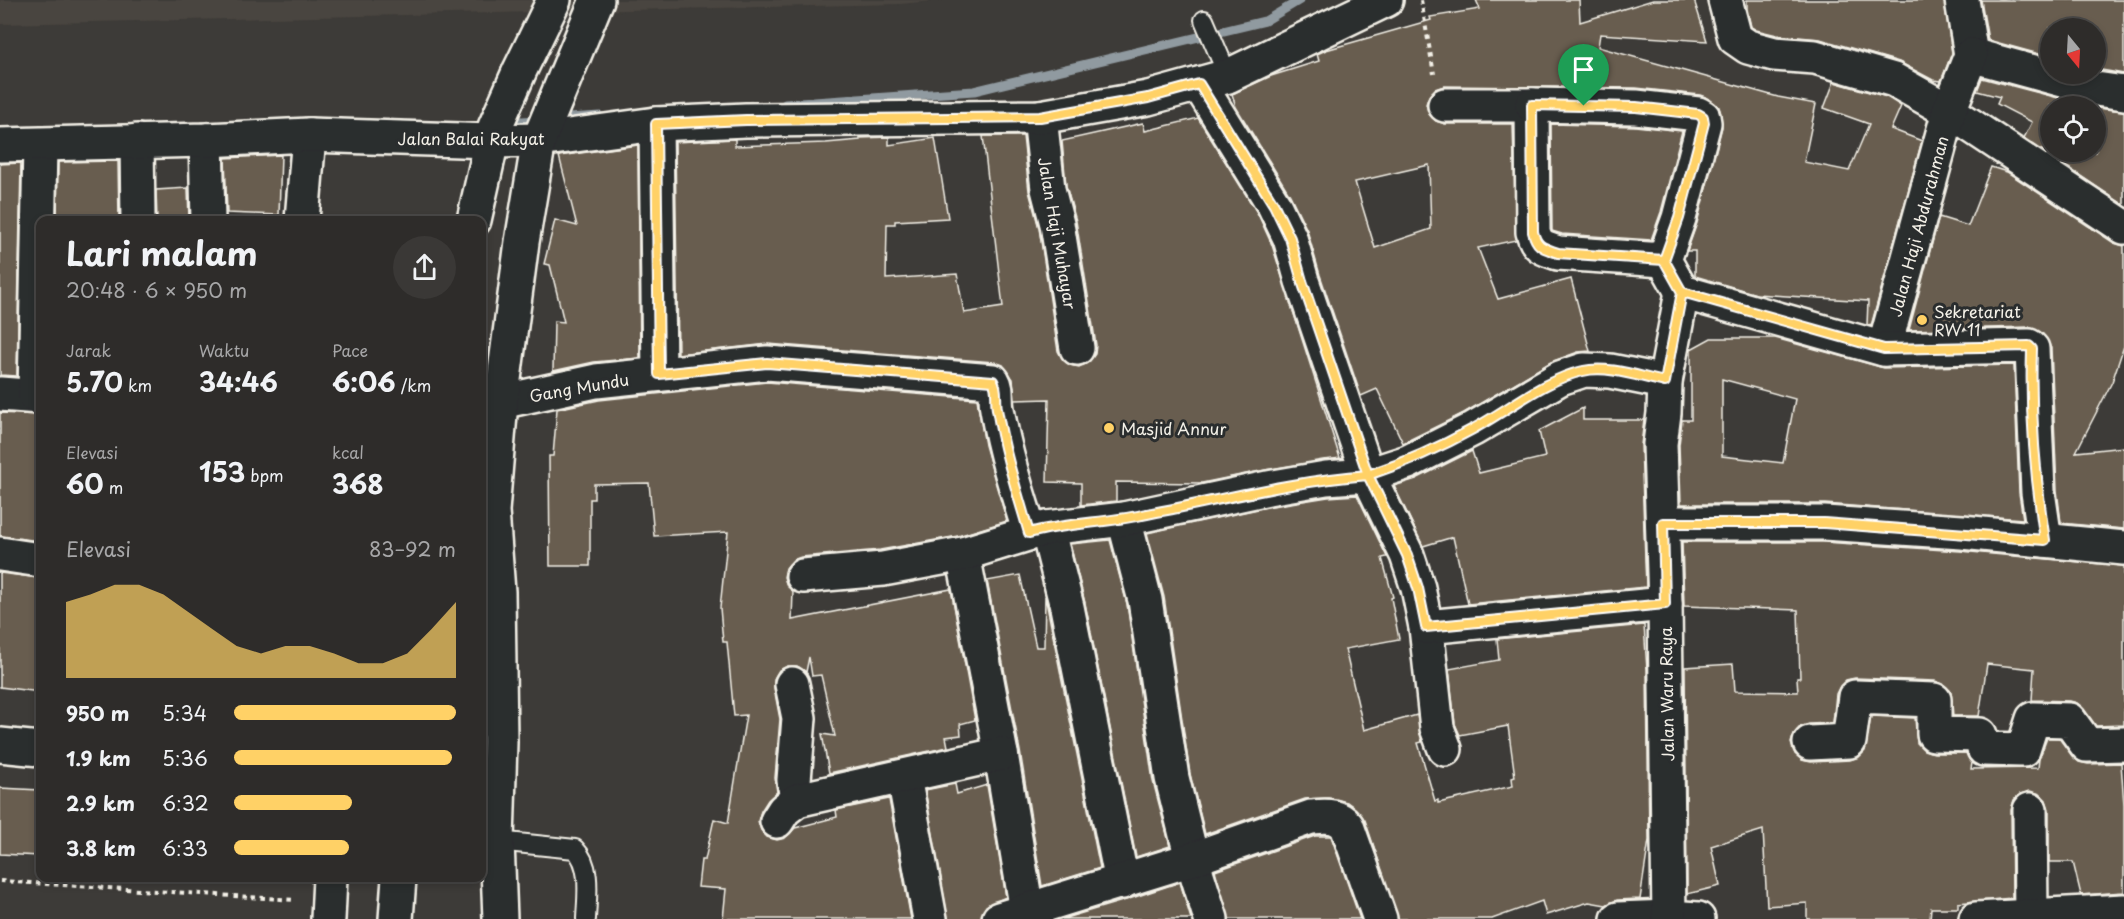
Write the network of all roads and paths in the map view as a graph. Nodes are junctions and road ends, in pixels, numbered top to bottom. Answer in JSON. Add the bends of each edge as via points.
{"nodes":[{"id":1,"x":597,"y":0,"type":"edge"},
{"id":2,"x":1386,"y":0,"type":"edge"},
{"id":3,"x":1421,"y":0,"type":"edge"},
{"id":4,"x":1725,"y":0,"type":"edge"},
{"id":5,"x":1962,"y":0,"type":"edge"},
{"id":6,"x":547,"y":14,"type":"edge"},
{"id":7,"x":1205,"y":24,"type":"dead end"},
{"id":8,"x":577,"y":50,"type":"junction"},
{"id":9,"x":1971,"y":55,"type":"junction"},
{"id":10,"x":1216,"y":73,"type":"junction"},
{"id":11,"x":1440,"y":90,"type":"joint"},
{"id":12,"x":2124,"y":93,"type":"edge"},
{"id":13,"x":1532,"y":105,"type":"junction"},
{"id":14,"x":1949,"y":111,"type":"junction"},
{"id":15,"x":1040,"y":117,"type":"junction"},
{"id":16,"x":656,"y":124,"type":"junction"},
{"id":17,"x":542,"y":132,"type":"junction"},
{"id":18,"x":493,"y":134,"type":"junction"},
{"id":19,"x":309,"y":135,"type":"junction"},
{"id":20,"x":207,"y":140,"type":"junction"},
{"id":21,"x":137,"y":141,"type":"junction"},
{"id":22,"x":0,"y":145,"type":"edge"},
{"id":23,"x":40,"y":145,"type":"junction"},
{"id":24,"x":39,"y":216,"type":"edge"},
{"id":25,"x":138,"y":216,"type":"edge"},
{"id":26,"x":208,"y":216,"type":"edge"},
{"id":27,"x":302,"y":216,"type":"edge"},
{"id":28,"x":475,"y":216,"type":"edge"},
{"id":29,"x":2124,"y":227,"type":"edge"},
{"id":30,"x":1664,"y":260,"type":"junction"},
{"id":31,"x":1682,"y":292,"type":"junction"},
{"id":32,"x":1077,"y":348,"type":"dead end"},
{"id":33,"x":1884,"y":349,"type":"junction"},
{"id":34,"x":659,"y":374,"type":"junction"},
{"id":35,"x":1665,"y":382,"type":"junction"},
{"id":36,"x":0,"y":394,"type":"edge"},
{"id":37,"x":36,"y":396,"type":"edge"},
{"id":38,"x":501,"y":402,"type":"junction"},
{"id":39,"x":1368,"y":475,"type":"junction"},
{"id":40,"x":1124,"y":519,"type":"junction"},
{"id":41,"x":1663,"y":523,"type":"junction"},
{"id":42,"x":1038,"y":531,"type":"junction"},
{"id":43,"x":2045,"y":540,"type":"junction"},
{"id":44,"x":2124,"y":548,"type":"edge"},
{"id":45,"x":0,"y":554,"type":"edge"},
{"id":46,"x":963,"y":554,"type":"junction"},
{"id":47,"x":36,"y":559,"type":"edge"},
{"id":48,"x":803,"y":576,"type":"dead end"},
{"id":49,"x":1665,"y":604,"type":"junction"},
{"id":50,"x":1426,"y":627,"type":"junction"},
{"id":51,"x":792,"y":684,"type":"dead end"},
{"id":52,"x":1810,"y":743,"type":"dead end"},
{"id":53,"x":2124,"y":744,"type":"edge"},
{"id":54,"x":0,"y":746,"type":"edge"},
{"id":55,"x":36,"y":749,"type":"edge"},
{"id":56,"x":1445,"y":749,"type":"dead end"},
{"id":57,"x":1001,"y":754,"type":"junction"},
{"id":58,"x":904,"y":777,"type":"junction"},
{"id":59,"x":2030,"y":810,"type":"dead end"},
{"id":60,"x":497,"y":841,"type":"junction"},
{"id":61,"x":1192,"y":859,"type":"junction"},
{"id":62,"x":0,"y":881,"type":"edge"},
{"id":63,"x":399,"y":882,"type":"edge"},
{"id":64,"x":1122,"y":882,"type":"junction"},
{"id":65,"x":329,"y":900,"type":"edge"},
{"id":66,"x":2124,"y":911,"type":"edge"},
{"id":67,"x":1013,"y":915,"type":"edge"},
{"id":68,"x":2031,"y":916,"type":"junction"},
{"id":69,"x":1678,"y":918,"type":"edge"},
{"id":70,"x":396,"y":919,"type":"edge"},
{"id":71,"x":501,"y":919,"type":"edge"},
{"id":72,"x":586,"y":919,"type":"edge"},
{"id":73,"x":930,"y":919,"type":"edge"},
{"id":74,"x":1211,"y":919,"type":"edge"},
{"id":75,"x":1380,"y":919,"type":"edge"},
{"id":76,"x":1618,"y":919,"type":"edge"},
{"id":77,"x":1976,"y":919,"type":"edge"}],
"edges":[{"from":1,"to":8,"type":"street"},
{"from":2,"to":10,"type":"street","name":"Jalan Balai Rakyat"},
{"from":3,"to":11,"type":"path"},
{"from":4,"to":14,"type":"street","via":[[1735,38],[1748,47],[1774,54],[1815,57],[1894,80]]},
{"from":5,"to":9,"type":"street"},
{"from":6,"to":8,"type":"street"},
{"from":6,"to":18,"type":"street"},
{"from":7,"to":10,"type":"lane"},
{"from":8,"to":17,"type":"street"},
{"from":9,"to":12,"type":"street"},
{"from":9,"to":14,"type":"street","name":"Jalan Haji Abdurahman"},
{"from":10,"to":15,"type":"street","name":"Jalan Balai Rakyat","via":[[1148,98]]},
{"from":10,"to":39,"type":"street","via":[[1290,238]]},
{"from":11,"to":13,"type":"street"},
{"from":13,"to":30,"type":"street","via":[[1535,242],[1558,253]]},
{"from":13,"to":30,"type":"street","via":[[1636,107],[1703,117],[1679,218]]},
{"from":14,"to":29,"type":"street"},
{"from":14,"to":33,"type":"street","name":"Jalan Haji Abdurahman"},
{"from":15,"to":16,"type":"street","name":"Jalan Balai Rakyat"},
{"from":15,"to":32,"type":"street","name":"Jalan Haji Muhayar","via":[[1048,189],[1058,224]]},
{"from":16,"to":17,"type":"street","name":"Jalan Balai Rakyat"},
{"from":16,"to":34,"type":"street"},
{"from":17,"to":18,"type":"street","name":"Jalan Balai Rakyat"},
{"from":17,"to":38,"type":"street","via":[[522,242]]},
{"from":18,"to":19,"type":"street","name":"Jalan Balai Rakyat"},
{"from":18,"to":28,"type":"street"},
{"from":19,"to":20,"type":"street","name":"Jalan Balai Rakyat"},
{"from":19,"to":27,"type":"street"},
{"from":20,"to":21,"type":"street","name":"Jalan Balai Rakyat"},
{"from":20,"to":26,"type":"street"},
{"from":21,"to":23,"type":"street","name":"Jalan Balai Rakyat"},
{"from":21,"to":25,"type":"street"},
{"from":22,"to":23,"type":"street","name":"Jalan Balai Rakyat"},
{"from":23,"to":24,"type":"street"},
{"from":30,"to":31,"type":"street"},
{"from":31,"to":33,"type":"street"},
{"from":31,"to":35,"type":"street","name":"Jalan Waru Raya"},
{"from":33,"to":43,"type":"street","via":[[2032,349],[2038,492]]},
{"from":34,"to":38,"type":"street","name":"Gang Mundu","via":[[596,381]]},
{"from":34,"to":42,"type":"street","name":"Gang Mundu","via":[[767,363],[993,381],[1011,471]]},
{"from":35,"to":39,"type":"street","via":[[1584,370],[1560,378],[1408,462]]},
{"from":35,"to":41,"type":"street","name":"Jalan Waru Raya","via":[[1660,444]]},
{"from":36,"to":37,"type":"street"},
{"from":38,"to":60,"type":"street","via":[[492,511],[498,592]]},
{"from":39,"to":40,"type":"street","via":[[1268,488]]},
{"from":39,"to":50,"type":"street","via":[[1407,555]]},
{"from":40,"to":42,"type":"street"},
{"from":40,"to":61,"type":"street","via":[[1144,600],[1172,778]]},
{"from":41,"to":43,"type":"street","via":[[1824,523]]},
{"from":41,"to":49,"type":"street","name":"Jalan Waru Raya"},
{"from":42,"to":46,"type":"street"},
{"from":42,"to":64,"type":"street","via":[[1067,607]]},
{"from":43,"to":44,"type":"street"},
{"from":45,"to":47,"type":"street"},
{"from":46,"to":48,"type":"street","via":[[883,569]]},
{"from":46,"to":57,"type":"street"},
{"from":49,"to":50,"type":"street"},
{"from":49,"to":69,"type":"street","name":"Jalan Waru Raya"},
{"from":50,"to":56,"type":"street","via":[[1437,729]]},
{"from":51,"to":58,"type":"street","via":[[799,718],[794,780],[787,810]]},
{"from":52,"to":53,"type":"street","via":[[1849,741],[1855,698],[1934,700],[1934,734],[1980,735],[1984,749],[2023,750],[2033,719],[2069,720],[2087,745]]},
{"from":54,"to":55,"type":"street"},
{"from":57,"to":58,"type":"street"},
{"from":57,"to":67,"type":"street"},
{"from":58,"to":73,"type":"street"},
{"from":59,"to":68,"type":"street"},
{"from":60,"to":71,"type":"street"},
{"from":60,"to":72,"type":"lane","via":[[575,849],[585,863]]},
{"from":61,"to":64,"type":"street"},
{"from":61,"to":74,"type":"street"},
{"from":61,"to":75,"type":"street","via":[[1311,817],[1332,815],[1347,826]]},
{"from":62,"to":65,"type":"path"},
{"from":63,"to":70,"type":"street"},
{"from":64,"to":67,"type":"street"},
{"from":66,"to":68,"type":"street"},
{"from":68,"to":77,"type":"street"},
{"from":69,"to":76,"type":"street"}]}
